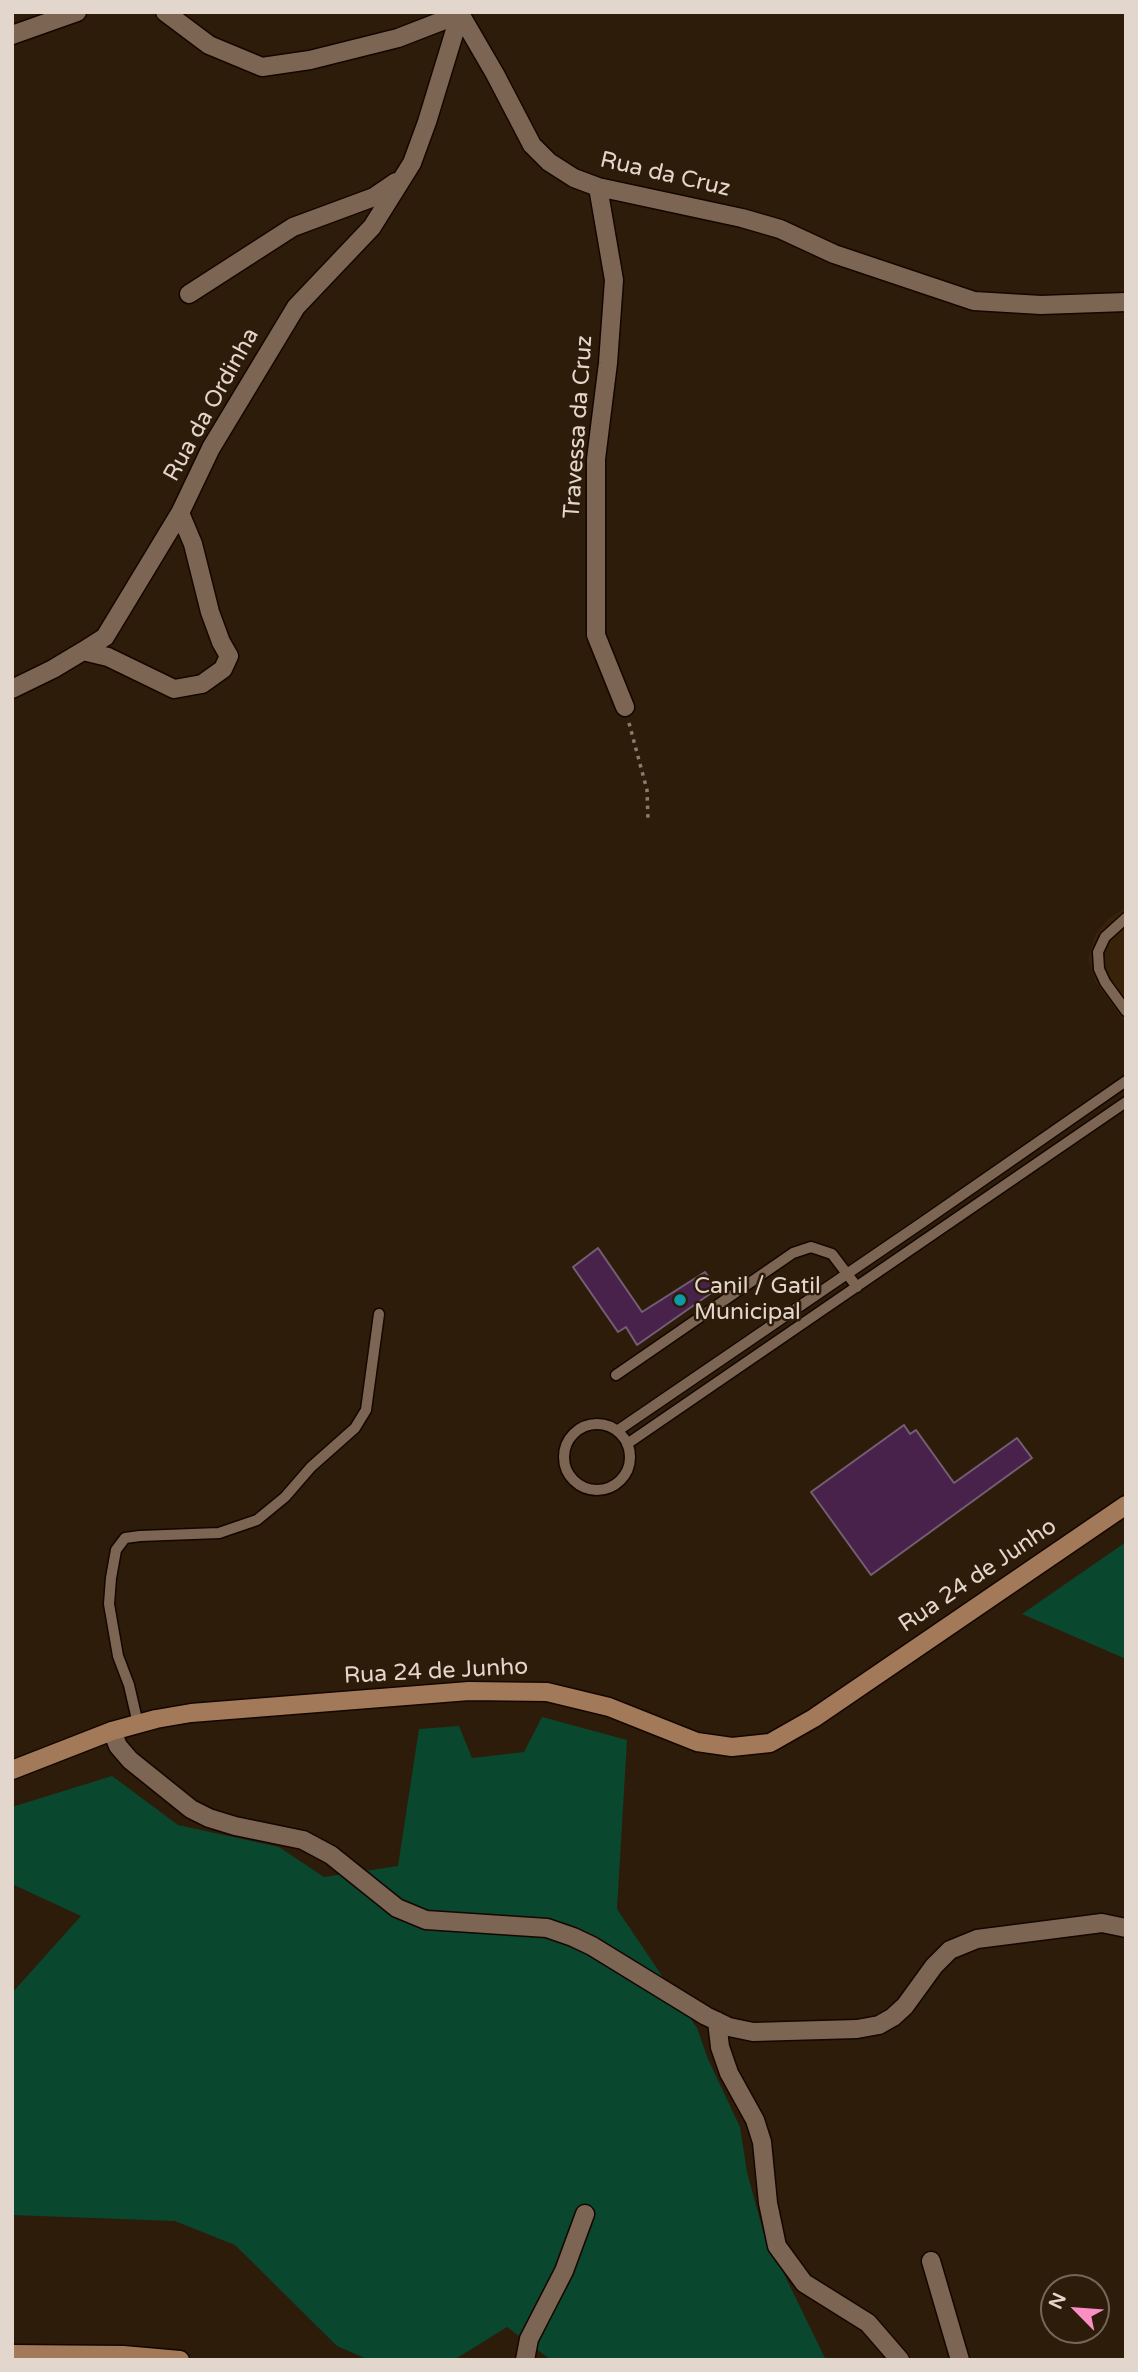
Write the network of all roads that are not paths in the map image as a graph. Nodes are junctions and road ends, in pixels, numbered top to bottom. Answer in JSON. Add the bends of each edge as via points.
{"nodes":[{"id":1,"x":77,"y":12,"type":"edge"},
{"id":2,"x":165,"y":12,"type":"edge"},
{"id":3,"x":460,"y":13,"type":"edge"},
{"id":4,"x":12,"y":35,"type":"edge"},
{"id":5,"x":402,"y":178,"type":"junction"},
{"id":6,"x":598,"y":187,"type":"junction"},
{"id":7,"x":189,"y":294,"type":"dead end"},
{"id":8,"x":1126,"y":302,"type":"edge"},
{"id":9,"x":180,"y":513,"type":"junction"},
{"id":10,"x":83,"y":651,"type":"junction"},
{"id":11,"x":12,"y":689,"type":"edge"},
{"id":12,"x":625,"y":708,"type":"road end"},
{"id":13,"x":1126,"y":918,"type":"edge"},
{"id":14,"x":1126,"y":1010,"type":"edge"},
{"id":15,"x":1126,"y":1081,"type":"edge"},
{"id":16,"x":1126,"y":1102,"type":"edge"},
{"id":17,"x":847,"y":1274,"type":"junction"},
{"id":18,"x":857,"y":1287,"type":"junction"},
{"id":19,"x":379,"y":1314,"type":"dead end"},
{"id":20,"x":616,"y":1375,"type":"dead end"},
{"id":21,"x":617,"y":1431,"type":"junction"},
{"id":22,"x":627,"y":1444,"type":"junction"},
{"id":23,"x":1126,"y":1505,"type":"edge"},
{"id":24,"x":138,"y":1724,"type":"junction"},
{"id":25,"x":112,"y":1731,"type":"junction"},
{"id":26,"x":12,"y":1770,"type":"edge"},
{"id":27,"x":1126,"y":1928,"type":"edge"},
{"id":28,"x":716,"y":2021,"type":"junction"},
{"id":29,"x":585,"y":2214,"type":"dead end"},
{"id":30,"x":931,"y":2261,"type":"dead end"},
{"id":31,"x":12,"y":2354,"type":"edge"},
{"id":32,"x":180,"y":2360,"type":"edge"},
{"id":33,"x":525,"y":2360,"type":"edge"},
{"id":34,"x":900,"y":2360,"type":"edge"},
{"id":35,"x":960,"y":2360,"type":"edge"}],
"edges":[{"from":1,"to":4,"type":"street"},
{"from":2,"to":3,"type":"street","via":[[209,45],[262,67],[398,38]]},
{"from":3,"to":5,"type":"street","name":"Rua da Ordinha","via":[[428,122]]},
{"from":3,"to":6,"type":"street","name":"Rua da Cruz","via":[[532,145],[549,162]]},
{"from":5,"to":7,"type":"street","via":[[374,197],[293,227]]},
{"from":5,"to":9,"type":"street","name":"Rua da Ordinha","via":[[372,227],[296,307],[211,448]]},
{"from":6,"to":8,"type":"street","name":"Rua da Cruz","via":[[754,221],[834,254],[974,301]]},
{"from":6,"to":12,"type":"street","name":"Travessa da Cruz","via":[[614,279],[596,459],[596,635]]},
{"from":9,"to":10,"type":"street","via":[[105,637]]},
{"from":9,"to":10,"type":"street","name":"Rua da Ordinha","via":[[210,612],[229,656],[223,669],[202,684],[174,689],[108,657]]},
{"from":10,"to":11,"type":"street"},
{"from":13,"to":14,"type":"lane","via":[[1105,937],[1098,952],[1105,982]]},
{"from":15,"to":17,"type":"lane"},
{"from":16,"to":18,"type":"lane"},
{"from":17,"to":18,"type":"lane"},
{"from":17,"to":20,"type":"lane","via":[[832,1254],[822,1249],[793,1253]]},
{"from":17,"to":21,"type":"lane"},
{"from":18,"to":22,"type":"lane"},
{"from":19,"to":24,"type":"lane","via":[[366,1410],[355,1428],[285,1497],[257,1520],[219,1533],[125,1538],[116,1550],[109,1604]]},
{"from":21,"to":22,"type":"lane"},
{"from":21,"to":22,"type":"lane","via":[[596,1424],[575,1432],[565,1451],[568,1473],[584,1488],[606,1489],[624,1476]]},
{"from":23,"to":24,"type":"main road","name":"Rua 24 de Junho","via":[[814,1718],[770,1743],[732,1747],[697,1742],[609,1707],[547,1692],[469,1691],[202,1712]]},
{"from":24,"to":25,"type":"main road","name":"Rua 24 de Junho"},
{"from":25,"to":26,"type":"main road","name":"Rua 24 de Junho"},
{"from":25,"to":28,"type":"street","via":[[130,1760],[209,1818],[303,1840],[331,1855],[397,1908],[426,1920],[547,1928],[573,1937]]},
{"from":27,"to":28,"type":"street","via":[[1102,1923],[976,1939],[950,1950],[905,2006],[879,2025],[753,2032]]},
{"from":28,"to":34,"type":"street","via":[[729,2073],[762,2142],[777,2246],[804,2283],[868,2323]]},
{"from":29,"to":33,"type":"street","via":[[564,2271],[529,2339]]},
{"from":30,"to":35,"type":"street"},
{"from":31,"to":32,"type":"main road"}]}
